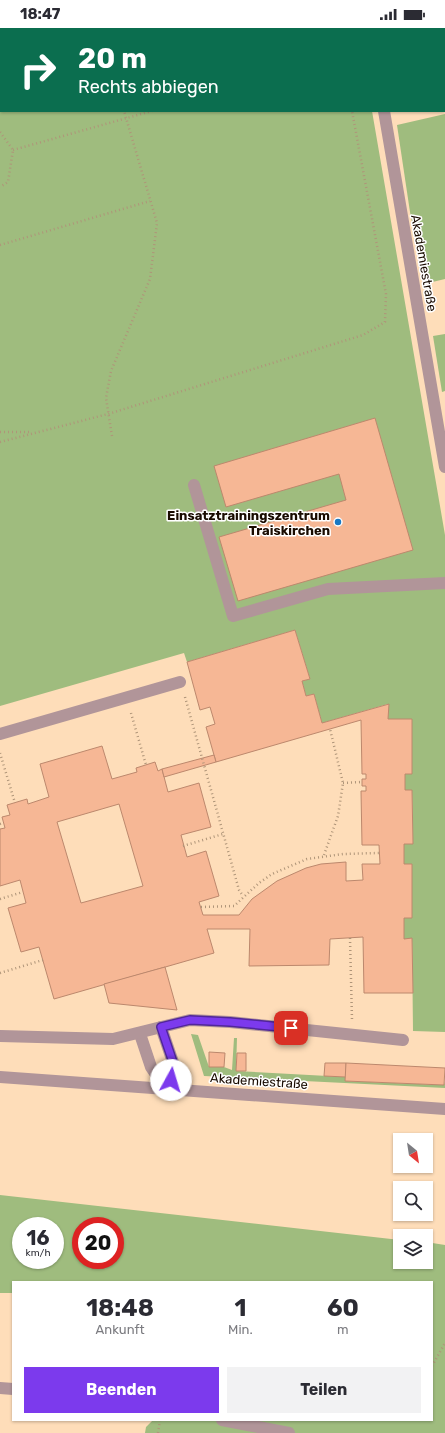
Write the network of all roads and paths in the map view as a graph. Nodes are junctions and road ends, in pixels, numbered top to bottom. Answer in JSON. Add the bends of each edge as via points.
{"nodes":[{"id":1,"x":124,"y":112,"type":"edge"},
{"id":2,"x":148,"y":112,"type":"edge"},
{"id":3,"x":352,"y":112,"type":"edge"},
{"id":4,"x":384,"y":112,"type":"edge"},
{"id":5,"x":126,"y":118,"type":"junction"},
{"id":6,"x":0,"y":132,"type":"edge"},
{"id":7,"x":13,"y":150,"type":"junction"},
{"id":8,"x":0,"y":188,"type":"edge"},
{"id":9,"x":150,"y":201,"type":"junction"},
{"id":10,"x":0,"y":245,"type":"edge"},
{"id":11,"x":108,"y":414,"type":"junction"},
{"id":12,"x":0,"y":432,"type":"edge"},
{"id":13,"x":36,"y":432,"type":"junction"},
{"id":14,"x":112,"y":436,"type":"dead end"},
{"id":15,"x":0,"y":442,"type":"edge"},
{"id":16,"x":445,"y":467,"type":"edge"},
{"id":17,"x":194,"y":485,"type":"dead end"},
{"id":18,"x":445,"y":583,"type":"edge"},
{"id":19,"x":180,"y":682,"type":"joint"},
{"id":20,"x":127,"y":697,"type":"junction"},
{"id":21,"x":330,"y":729,"type":"dead end"},
{"id":22,"x":0,"y":734,"type":"edge"},
{"id":23,"x":0,"y":753,"type":"edge"},
{"id":24,"x":146,"y":765,"type":"dead end"},
{"id":25,"x":362,"y":782,"type":"dead end"},
{"id":26,"x":343,"y":783,"type":"junction"},
{"id":27,"x":14,"y":803,"type":"dead end"},
{"id":28,"x":223,"y":834,"type":"junction"},
{"id":29,"x":184,"y":846,"type":"dead end"},
{"id":30,"x":379,"y":853,"type":"dead end"},
{"id":31,"x":324,"y":855,"type":"junction"},
{"id":32,"x":24,"y":892,"type":"dead end"},
{"id":33,"x":243,"y":896,"type":"junction"},
{"id":34,"x":0,"y":899,"type":"edge"},
{"id":35,"x":201,"y":907,"type":"dead end"},
{"id":36,"x":350,"y":938,"type":"dead end"},
{"id":37,"x":43,"y":960,"type":"dead end"},
{"id":38,"x":0,"y":973,"type":"edge"},
{"id":39,"x":161,"y":1027,"type":"junction"},
{"id":40,"x":140,"y":1034,"type":"junction"},
{"id":41,"x":352,"y":1034,"type":"junction"},
{"id":42,"x":0,"y":1036,"type":"edge"},
{"id":43,"x":403,"y":1040,"type":"dead end"},
{"id":44,"x":0,"y":1077,"type":"edge"},
{"id":45,"x":166,"y":1088,"type":"junction"},
{"id":46,"x":445,"y":1109,"type":"edge"},
{"id":47,"x":445,"y":1343,"type":"edge"},
{"id":48,"x":433,"y":1364,"type":"edge"},
{"id":49,"x":0,"y":1388,"type":"edge"},
{"id":50,"x":12,"y":1389,"type":"edge"},
{"id":51,"x":160,"y":1421,"type":"edge"},
{"id":52,"x":227,"y":1421,"type":"edge"},
{"id":53,"x":158,"y":1433,"type":"edge"},
{"id":54,"x":289,"y":1433,"type":"edge"}],
"edges":[{"from":1,"to":5,"type":"path"},
{"from":2,"to":5,"type":"path"},
{"from":3,"to":11,"type":"path","via":[[386,294],[385,322],[363,335]]},
{"from":4,"to":16,"type":"street","name":"Akademiestraße"},
{"from":5,"to":7,"type":"path"},
{"from":5,"to":9,"type":"path"},
{"from":6,"to":7,"type":"path"},
{"from":7,"to":8,"type":"path","via":[[8,182]]},
{"from":9,"to":10,"type":"path"},
{"from":9,"to":11,"type":"path","via":[[157,223],[150,279],[112,371],[106,398]]},
{"from":11,"to":13,"type":"path"},
{"from":11,"to":14,"type":"path"},
{"from":12,"to":13,"type":"path"},
{"from":13,"to":15,"type":"path"},
{"from":17,"to":18,"type":"street","via":[[233,616],[328,589]]},
{"from":19,"to":20,"type":"street"},
{"from":19,"to":28,"type":"path"},
{"from":20,"to":22,"type":"street"},
{"from":20,"to":24,"type":"path"},
{"from":21,"to":26,"type":"path"},
{"from":23,"to":27,"type":"path"},
{"from":25,"to":26,"type":"path"},
{"from":26,"to":31,"type":"path","via":[[338,816]]},
{"from":28,"to":29,"type":"path"},
{"from":28,"to":33,"type":"path"},
{"from":30,"to":31,"type":"path"},
{"from":31,"to":33,"type":"path","via":[[307,859],[272,874]]},
{"from":32,"to":34,"type":"path"},
{"from":33,"to":35,"type":"path","via":[[234,906]]},
{"from":36,"to":41,"type":"path"},
{"from":37,"to":38,"type":"path"},
{"from":39,"to":40,"type":"street"},
{"from":39,"to":41,"type":"street","via":[[190,1020]]},
{"from":39,"to":45,"type":"street","via":[[176,1071]]},
{"from":40,"to":42,"type":"street","via":[[113,1039]]},
{"from":40,"to":45,"type":"street","via":[[151,1067]]},
{"from":41,"to":43,"type":"street"},
{"from":44,"to":45,"type":"street","name":"Akademiestraße"},
{"from":45,"to":46,"type":"street","name":"Akademiestraße"},
{"from":47,"to":48,"type":"path"},
{"from":49,"to":50,"type":"street"},
{"from":51,"to":53,"type":"path"},
{"from":52,"to":54,"type":"street"}]}
